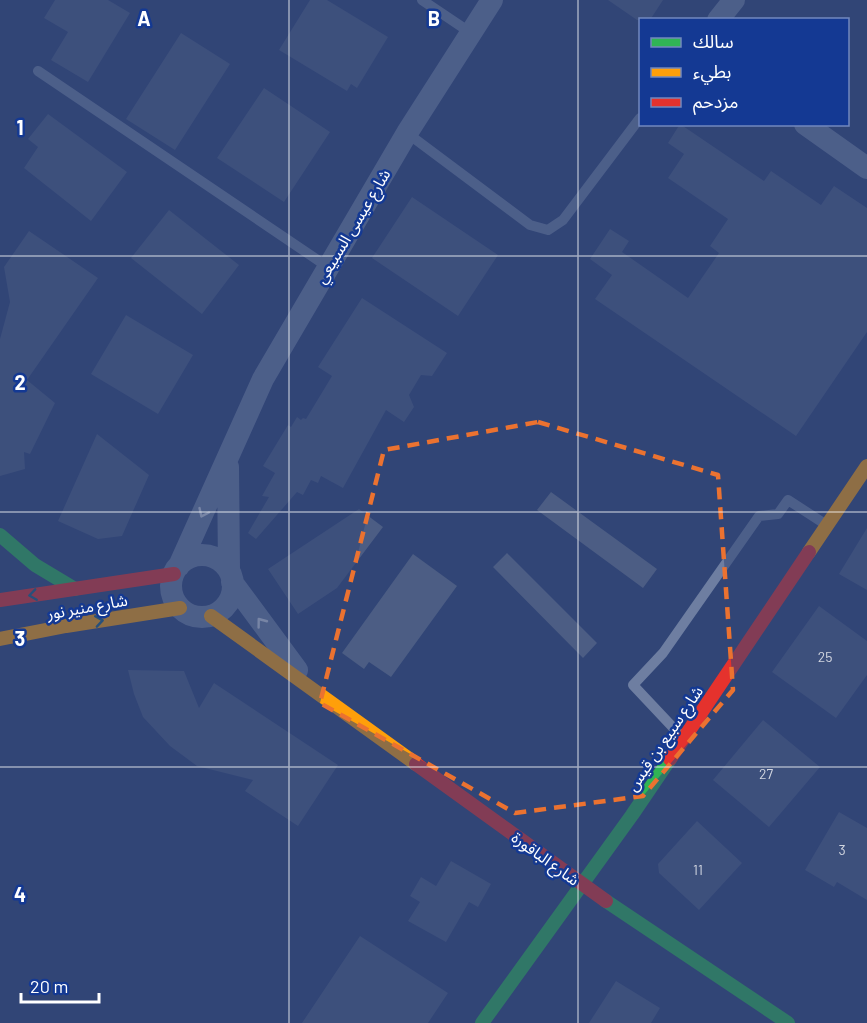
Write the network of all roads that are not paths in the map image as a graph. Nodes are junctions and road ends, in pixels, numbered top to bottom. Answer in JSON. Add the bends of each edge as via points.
{"nodes":[{"id":1,"x":422,"y":0,"type":"edge"},
{"id":2,"x":492,"y":0,"type":"edge"},
{"id":3,"x":734,"y":0,"type":"edge"},
{"id":4,"x":720,"y":18,"type":"edge"},
{"id":5,"x":471,"y":33,"type":"junction"},
{"id":6,"x":38,"y":71,"type":"dead end"},
{"id":7,"x":639,"y":119,"type":"edge"},
{"id":8,"x":809,"y":126,"type":"edge"},
{"id":9,"x":407,"y":133,"type":"junction"},
{"id":10,"x":867,"y":168,"type":"edge"},
{"id":11,"x":328,"y":267,"type":"junction"},
{"id":12,"x":228,"y":460,"type":"junction"},
{"id":13,"x":867,"y":466,"type":"edge"},
{"id":14,"x":827,"y":526,"type":"junction"},
{"id":15,"x":0,"y":536,"type":"edge"},
{"id":16,"x":176,"y":570,"type":"junction"},
{"id":17,"x":231,"y":575,"type":"junction"},
{"id":18,"x":75,"y":589,"type":"junction"},
{"id":19,"x":0,"y":600,"type":"edge"},
{"id":20,"x":180,"y":608,"type":"junction"},
{"id":21,"x":211,"y":616,"type":"junction"},
{"id":22,"x":66,"y":626,"type":"junction"},
{"id":23,"x":0,"y":639,"type":"edge"},
{"id":24,"x":16,"y":650,"type":"dead end"},
{"id":25,"x":309,"y":686,"type":"junction"},
{"id":26,"x":684,"y":738,"type":"junction"},
{"id":27,"x":581,"y":884,"type":"junction"},
{"id":28,"x":482,"y":1023,"type":"edge"},
{"id":29,"x":788,"y":1023,"type":"edge"}],
"edges":[{"from":1,"to":5,"type":"lane"},
{"from":2,"to":5,"type":"street","name":"شارع عيسى السبيعي"},
{"from":3,"to":4,"type":"street"},
{"from":5,"to":9,"type":"street","name":"شارع عيسى السبيعي"},
{"from":6,"to":11,"type":"lane"},
{"from":7,"to":9,"type":"lane","via":[[563,220],[548,230],[530,225]]},
{"from":8,"to":10,"type":"street"},
{"from":9,"to":11,"type":"street","name":"شارع عيسى السبيعي"},
{"from":11,"to":12,"type":"street","name":"شارع عيسى السبيعي","via":[[263,379]]},
{"from":12,"to":16,"type":"street","name":"شارع عيسى السبيعي","one_way":true},
{"from":12,"to":17,"type":"street","name":"شارع عيسى السبيعي"},
{"from":13,"to":14,"type":"street","name":"شارع سبيع بن قيس"},
{"from":14,"to":26,"type":"street","name":"شارع سبيع بن قيس"},
{"from":14,"to":26,"type":"lane","via":[[788,500],[778,514],[759,516],[663,653],[633,685]]},
{"from":15,"to":18,"type":"street","via":[[43,571]]},
{"from":16,"to":17,"type":"street","via":[[195,557],[204,556],[220,561]]},
{"from":16,"to":18,"type":"street","name":"شارع منير نور"},
{"from":16,"to":20,"type":"street","via":[[172,593]]},
{"from":17,"to":21,"type":"street","via":[[230,600]]},
{"from":25,"to":17,"type":"street","name":"شارع الباقورة","one_way":true},
{"from":18,"to":19,"type":"street","name":"شارع منير نور","one_way":true},
{"from":20,"to":21,"type":"street","via":[[194,616]]},
{"from":22,"to":20,"type":"street","name":"شارع منير نور","one_way":true},
{"from":21,"to":25,"type":"street","name":"شارع الباقورة"},
{"from":22,"to":23,"type":"street","name":"شارع منير نور"},
{"from":22,"to":24,"type":"street"},
{"from":25,"to":27,"type":"street","name":"شارع الباقورة"},
{"from":26,"to":27,"type":"street","name":"شارع سبيع بن قيس"},
{"from":27,"to":28,"type":"street","name":"شارع سبيع بن قيس"},
{"from":27,"to":29,"type":"street","name":"شارع الباقورة"}]}
